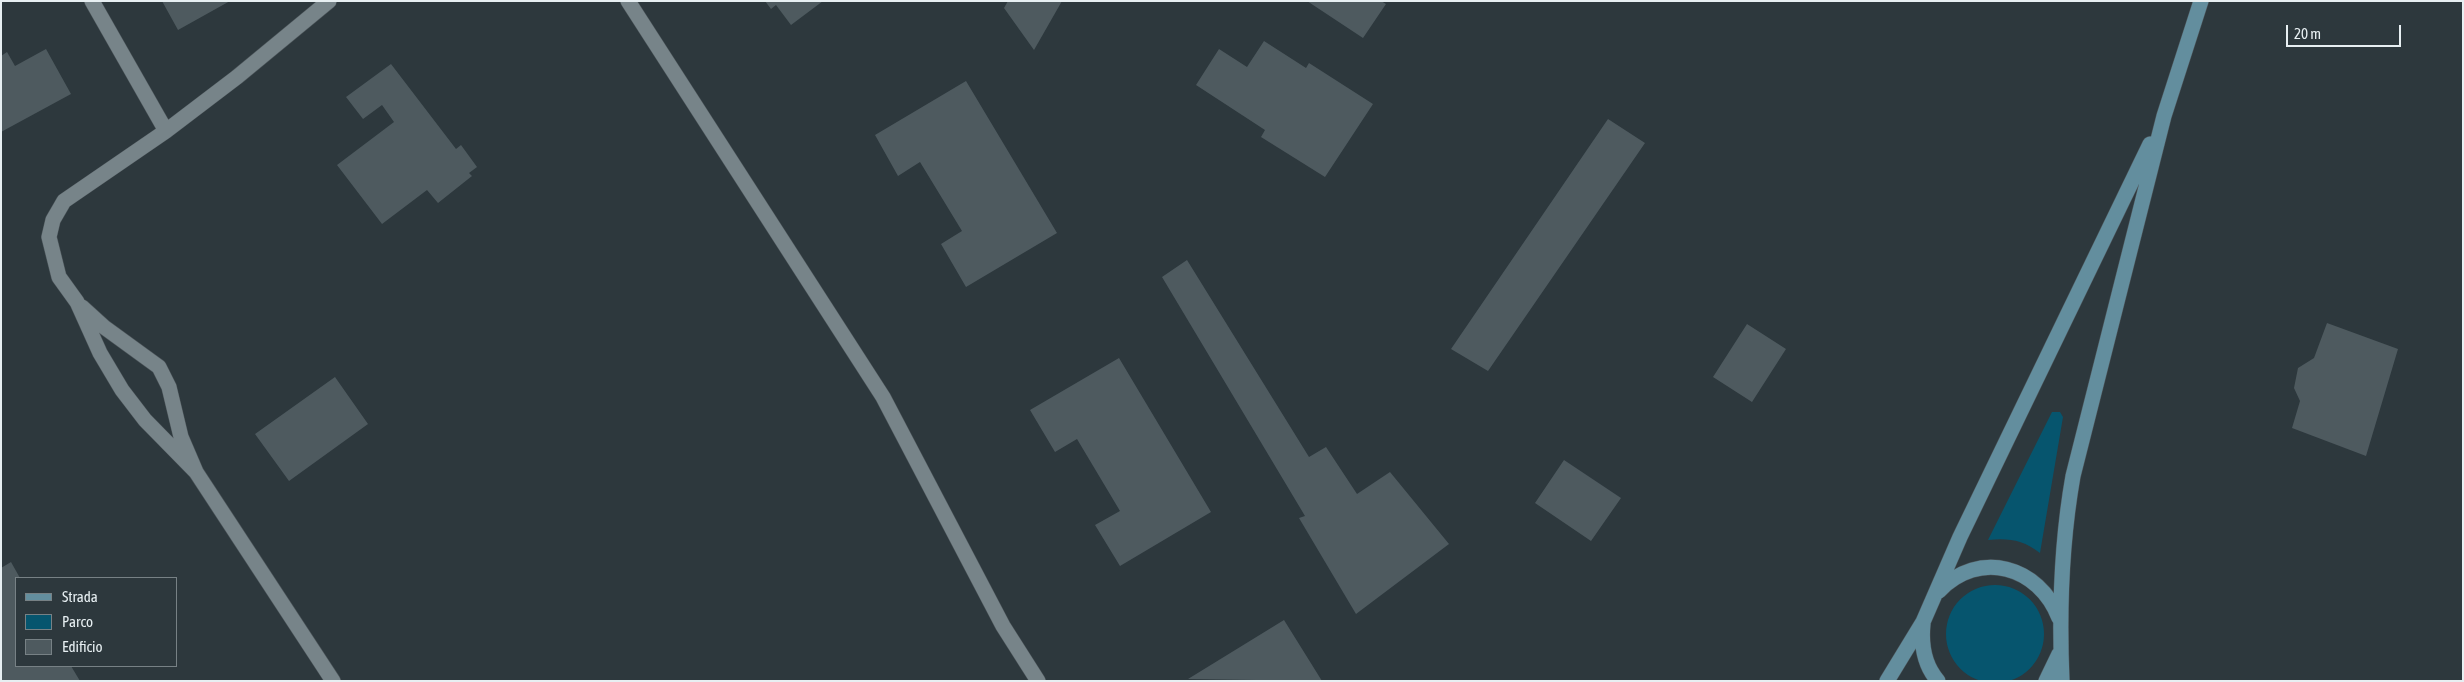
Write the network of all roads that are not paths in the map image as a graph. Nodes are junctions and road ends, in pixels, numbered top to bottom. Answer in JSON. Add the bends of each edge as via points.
{"nodes":[{"id":1,"x":92,"y":1,"type":"edge"},
{"id":2,"x":329,"y":1,"type":"edge"},
{"id":3,"x":628,"y":1,"type":"edge"},
{"id":4,"x":2201,"y":1,"type":"edge"},
{"id":5,"x":2164,"y":116,"type":"junction"},
{"id":6,"x":166,"y":131,"type":"junction"},
{"id":7,"x":77,"y":302,"type":"junction"},
{"id":8,"x":196,"y":472,"type":"junction"},
{"id":9,"x":1936,"y":594,"type":"junction"},
{"id":10,"x":2059,"y":619,"type":"junction"},
{"id":11,"x":1923,"y":622,"type":"junction"},
{"id":12,"x":2061,"y":650,"type":"junction"},
{"id":13,"x":332,"y":681,"type":"edge"},
{"id":14,"x":1038,"y":681,"type":"edge"},
{"id":15,"x":1887,"y":681,"type":"edge"},
{"id":16,"x":1938,"y":681,"type":"edge"},
{"id":17,"x":2046,"y":681,"type":"edge"},
{"id":18,"x":2062,"y":681,"type":"edge"}],
"edges":[{"from":1,"to":6,"type":"lane"},
{"from":2,"to":6,"type":"lane"},
{"from":3,"to":14,"type":"lane","via":[[883,397],[1003,626]]},
{"from":4,"to":5,"type":"main road"},
{"from":5,"to":9,"type":"main road","via":[[1960,537]]},
{"from":5,"to":10,"type":"main road","via":[[2073,476],[2065,520]]},
{"from":6,"to":7,"type":"lane","via":[[64,201],[53,220],[49,237],[52,254],[59,277]]},
{"from":7,"to":8,"type":"lane","via":[[100,353],[122,390],[145,420]]},
{"from":7,"to":8,"type":"lane","via":[[104,327],[159,367],[169,387],[181,437]]},
{"from":8,"to":13,"type":"lane"},
{"from":9,"to":10,"type":"main road","via":[[1947,583],[1967,572],[1990,567],[2006,568],[2034,581],[2054,605]]},
{"from":9,"to":11,"type":"main road"},
{"from":10,"to":12,"type":"main road"},
{"from":11,"to":15,"type":"main road"},
{"from":11,"to":16,"type":"main road","via":[[1922,641],[1926,659]]},
{"from":12,"to":17,"type":"main road"},
{"from":12,"to":18,"type":"main road"}]}
